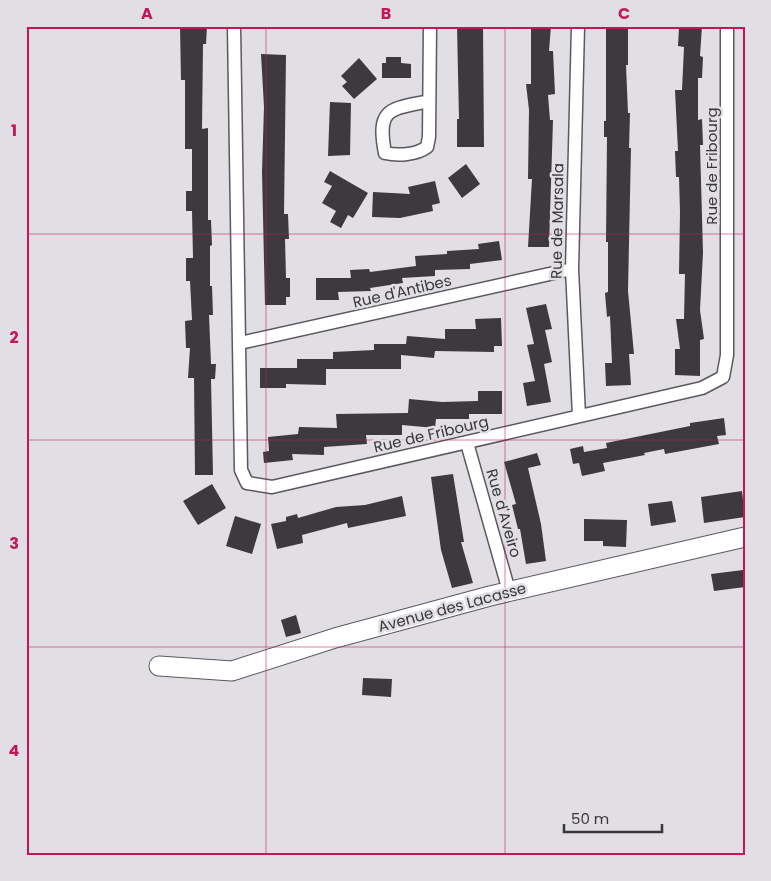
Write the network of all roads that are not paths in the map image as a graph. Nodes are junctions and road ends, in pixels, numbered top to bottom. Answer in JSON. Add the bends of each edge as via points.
{"nodes":[{"id":1,"x":234,"y":26,"type":"edge"},
{"id":2,"x":430,"y":26,"type":"edge"},
{"id":3,"x":578,"y":26,"type":"edge"},
{"id":4,"x":727,"y":26,"type":"edge"},
{"id":5,"x":429,"y":101,"type":"junction"},
{"id":6,"x":572,"y":269,"type":"junction"},
{"id":7,"x":240,"y":343,"type":"junction"},
{"id":8,"x":579,"y":416,"type":"junction"},
{"id":9,"x":467,"y":443,"type":"junction"},
{"id":10,"x":745,"y":537,"type":"edge"},
{"id":11,"x":509,"y":591,"type":"junction"},
{"id":12,"x":160,"y":666,"type":"dead end"}],
"edges":[{"from":1,"to":7,"type":"street","name":"Rue de Fribourg"},
{"from":2,"to":5,"type":"street"},
{"from":3,"to":6,"type":"street","name":"Rue de Marsala"},
{"from":4,"to":8,"type":"street","name":"Rue de Fribourg","via":[[726,355],[723,378],[702,388]]},
{"from":5,"to":5,"type":"street","via":[[395,108],[386,114],[383,122],[385,153],[395,156],[427,147]]},
{"from":6,"to":7,"type":"street","name":"Rue d'Antibes"},
{"from":6,"to":8,"type":"street","name":"Rue de Marsala"},
{"from":7,"to":9,"type":"street","name":"Rue de Fribourg","via":[[242,470],[248,483],[272,487]]},
{"from":8,"to":9,"type":"street","name":"Rue de Fribourg"},
{"from":9,"to":11,"type":"street","name":"Rue d'Aveiro"},
{"from":10,"to":11,"type":"street","name":"Avenue des Lacasse"},
{"from":11,"to":12,"type":"street","name":"Avenue des Lacasse","via":[[335,638],[232,671]]}]}
